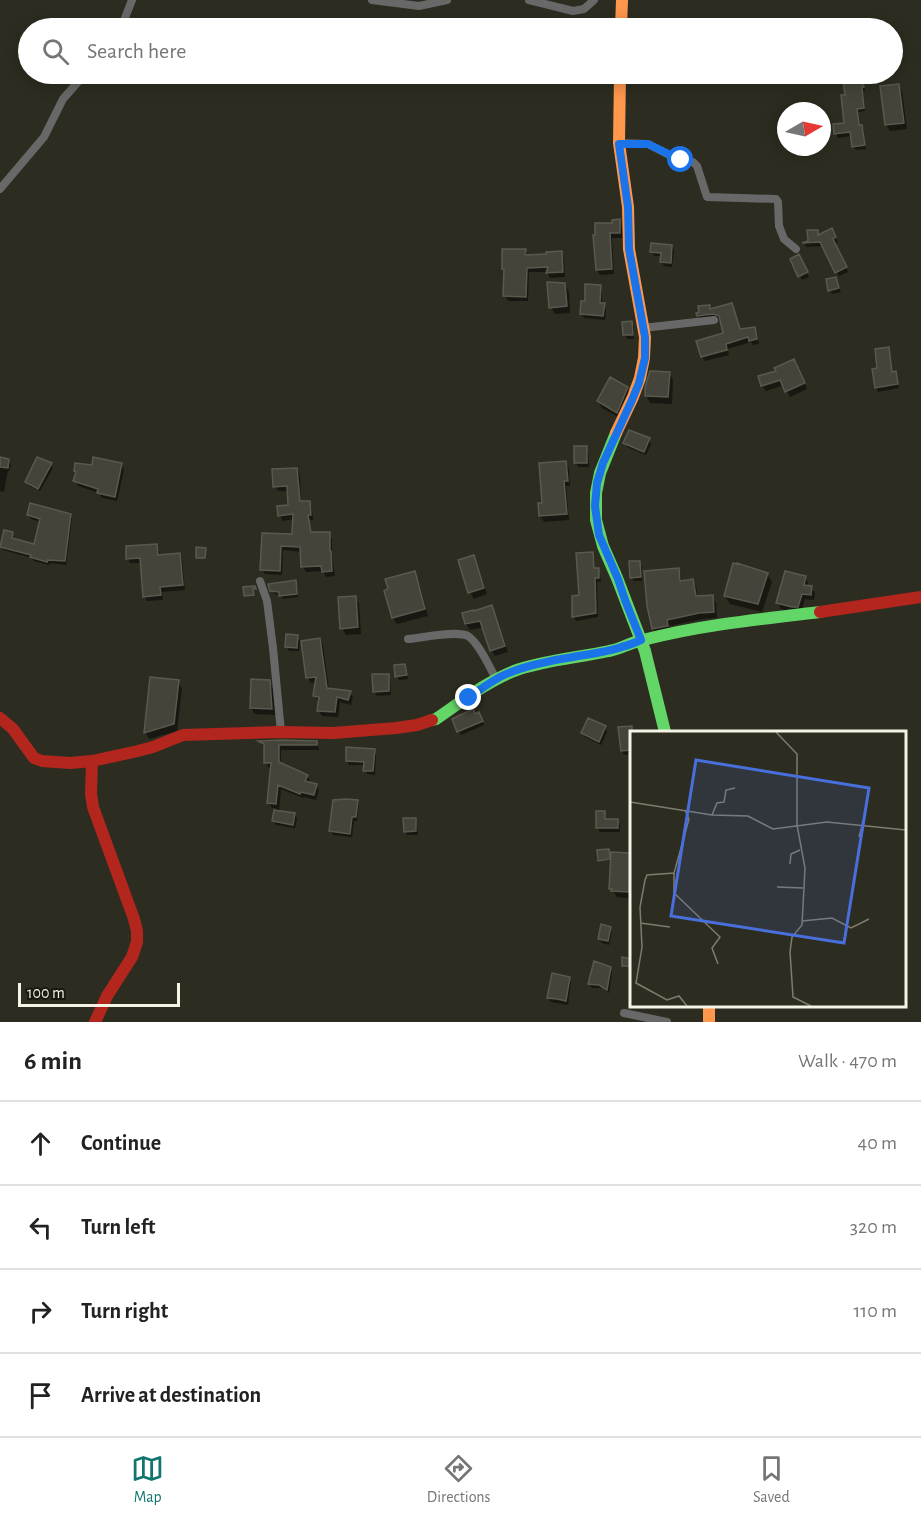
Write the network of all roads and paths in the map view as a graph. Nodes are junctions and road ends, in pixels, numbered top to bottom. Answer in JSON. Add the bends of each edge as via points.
{"nodes":[{"id":1,"x":132,"y":0,"type":"edge"},
{"id":2,"x":372,"y":0,"type":"edge"},
{"id":3,"x":447,"y":0,"type":"edge"},
{"id":4,"x":529,"y":0,"type":"edge"},
{"id":5,"x":594,"y":0,"type":"edge"},
{"id":6,"x":622,"y":0,"type":"edge"},
{"id":7,"x":125,"y":18,"type":"edge"},
{"id":8,"x":621,"y":18,"type":"edge"},
{"id":9,"x":76,"y":84,"type":"edge"},
{"id":10,"x":620,"y":84,"type":"edge"},
{"id":11,"x":619,"y":144,"type":"junction"},
{"id":12,"x":0,"y":189,"type":"edge"},
{"id":13,"x":796,"y":249,"type":"dead end"},
{"id":14,"x":714,"y":320,"type":"dead end"},
{"id":15,"x":643,"y":328,"type":"junction"},
{"id":16,"x":260,"y":581,"type":"dead end"},
{"id":17,"x":921,"y":597,"type":"edge"},
{"id":18,"x":408,"y":639,"type":"dead end"},
{"id":19,"x":641,"y":640,"type":"junction"},
{"id":20,"x":496,"y":679,"type":"junction"},
{"id":21,"x":0,"y":718,"type":"edge"},
{"id":22,"x":666,"y":731,"type":"edge"},
{"id":23,"x":281,"y":732,"type":"junction"},
{"id":24,"x":92,"y":761,"type":"junction"},
{"id":25,"x":709,"y":1007,"type":"edge"},
{"id":26,"x":624,"y":1013,"type":"dead end"},
{"id":27,"x":95,"y":1022,"type":"edge"},
{"id":28,"x":667,"y":1022,"type":"edge"},
{"id":29,"x":710,"y":1022,"type":"edge"}],
"edges":[{"from":1,"to":7,"type":"street"},
{"from":2,"to":3,"type":"street","via":[[419,6]]},
{"from":4,"to":5,"type":"street","via":[[573,11],[584,9]]},
{"from":6,"to":8,"type":"street"},
{"from":9,"to":12,"type":"street","via":[[63,99],[44,136]]},
{"from":10,"to":11,"type":"street"},
{"from":11,"to":13,"type":"street","via":[[648,144],[693,162],[707,197],[776,199],[784,239]]},
{"from":11,"to":15,"type":"street","via":[[629,249]]},
{"from":14,"to":15,"type":"street"},
{"from":15,"to":19,"type":"street","via":[[645,358],[639,383],[603,463],[595,506],[599,535]]},
{"from":16,"to":23,"type":"street","via":[[267,601]]},
{"from":17,"to":19,"type":"street","via":[[732,622]]},
{"from":18,"to":20,"type":"street","via":[[458,633],[467,636],[474,641]]},
{"from":19,"to":20,"type":"street"},
{"from":19,"to":22,"type":"street"},
{"from":20,"to":23,"type":"street","via":[[436,719],[417,725],[333,734]]},
{"from":21,"to":24,"type":"street","via":[[38,759],[56,763]]},
{"from":23,"to":24,"type":"street","via":[[183,735],[153,747]]},
{"from":24,"to":27,"type":"street","via":[[93,807],[137,931],[132,957]]},
{"from":25,"to":29,"type":"street"},
{"from":26,"to":28,"type":"street"}]}
